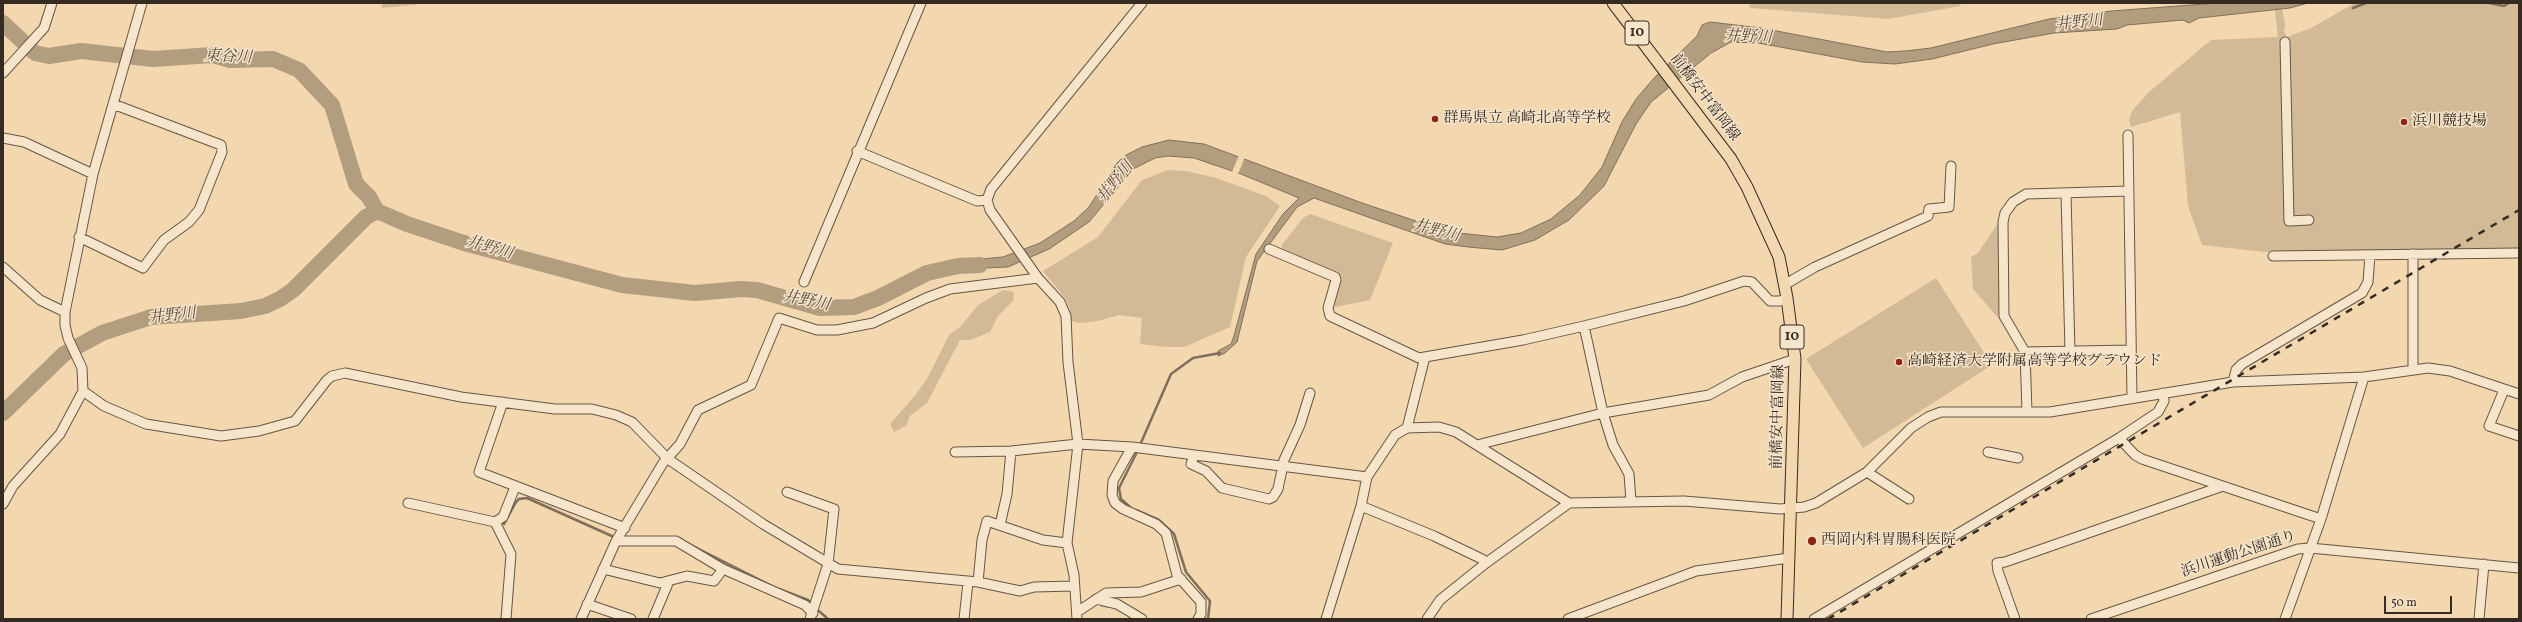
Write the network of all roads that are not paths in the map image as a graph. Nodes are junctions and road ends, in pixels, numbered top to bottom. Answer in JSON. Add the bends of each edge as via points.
{"nodes":[{"id":1,"x":52,"y":3,"type":"edge"},
{"id":2,"x":142,"y":3,"type":"edge"},
{"id":3,"x":921,"y":3,"type":"edge"},
{"id":4,"x":1142,"y":3,"type":"edge"},
{"id":5,"x":1613,"y":3,"type":"edge"},
{"id":6,"x":2285,"y":42,"type":"dead end"},
{"id":7,"x":3,"y":73,"type":"edge"},
{"id":8,"x":113,"y":104,"type":"junction"},
{"id":9,"x":2128,"y":135,"type":"dead end"},
{"id":10,"x":3,"y":138,"type":"edge"},
{"id":11,"x":857,"y":151,"type":"junction"},
{"id":12,"x":1951,"y":166,"type":"dead end"},
{"id":13,"x":93,"y":174,"type":"junction"},
{"id":14,"x":2128,"y":191,"type":"junction"},
{"id":15,"x":2066,"y":194,"type":"junction"},
{"id":16,"x":987,"y":200,"type":"junction"},
{"id":17,"x":2309,"y":220,"type":"dead end"},
{"id":18,"x":79,"y":237,"type":"junction"},
{"id":19,"x":1271,"y":245,"type":"dead end"},
{"id":20,"x":2519,"y":253,"type":"edge"},
{"id":21,"x":2413,"y":254,"type":"junction"},
{"id":22,"x":2370,"y":255,"type":"junction"},
{"id":23,"x":2273,"y":256,"type":"dead end"},
{"id":24,"x":3,"y":267,"type":"edge"},
{"id":25,"x":1038,"y":278,"type":"junction"},
{"id":26,"x":804,"y":282,"type":"dead end"},
{"id":27,"x":1784,"y":285,"type":"junction"},
{"id":28,"x":1787,"y":298,"type":"junction"},
{"id":29,"x":65,"y":312,"type":"junction"},
{"id":30,"x":1584,"y":326,"type":"junction"},
{"id":31,"x":2130,"y":350,"type":"junction"},
{"id":32,"x":2025,"y":352,"type":"junction"},
{"id":33,"x":2070,"y":352,"type":"junction"},
{"id":34,"x":1425,"y":357,"type":"junction"},
{"id":35,"x":1795,"y":359,"type":"junction"},
{"id":36,"x":2413,"y":370,"type":"junction"},
{"id":37,"x":2364,"y":377,"type":"junction"},
{"id":38,"x":2233,"y":382,"type":"junction"},
{"id":39,"x":2504,"y":390,"type":"junction"},
{"id":40,"x":83,"y":391,"type":"junction"},
{"id":41,"x":1310,"y":393,"type":"dead end"},
{"id":42,"x":2163,"y":393,"type":"junction"},
{"id":43,"x":2519,"y":394,"type":"edge"},
{"id":44,"x":2132,"y":398,"type":"junction"},
{"id":45,"x":503,"y":402,"type":"junction"},
{"id":46,"x":2027,"y":412,"type":"junction"},
{"id":47,"x":1603,"y":413,"type":"junction"},
{"id":48,"x":1408,"y":428,"type":"junction"},
{"id":49,"x":2519,"y":436,"type":"edge"},
{"id":50,"x":2119,"y":438,"type":"junction"},
{"id":51,"x":1078,"y":444,"type":"junction"},
{"id":52,"x":1477,"y":445,"type":"junction"},
{"id":53,"x":1133,"y":447,"type":"junction"},
{"id":54,"x":1011,"y":451,"type":"junction"},
{"id":55,"x":955,"y":452,"type":"dead end"},
{"id":56,"x":1988,"y":452,"type":"dead end"},
{"id":57,"x":1194,"y":456,"type":"junction"},
{"id":58,"x":2018,"y":458,"type":"dead end"},
{"id":59,"x":668,"y":459,"type":"junction"},
{"id":60,"x":1283,"y":466,"type":"junction"},
{"id":61,"x":1867,"y":472,"type":"junction"},
{"id":62,"x":1367,"y":477,"type":"junction"},
{"id":63,"x":2223,"y":486,"type":"junction"},
{"id":64,"x":515,"y":487,"type":"junction"},
{"id":65,"x":787,"y":492,"type":"dead end"},
{"id":66,"x":1909,"y":499,"type":"dead end"},
{"id":67,"x":1631,"y":501,"type":"junction"},
{"id":68,"x":408,"y":503,"type":"dead end"},
{"id":69,"x":1569,"y":503,"type":"junction"},
{"id":70,"x":3,"y":504,"type":"edge"},
{"id":71,"x":1361,"y":506,"type":"junction"},
{"id":72,"x":1792,"y":508,"type":"junction"},
{"id":73,"x":2322,"y":519,"type":"junction"},
{"id":74,"x":495,"y":522,"type":"junction"},
{"id":75,"x":1000,"y":526,"type":"junction"},
{"id":76,"x":625,"y":528,"type":"junction"},
{"id":77,"x":616,"y":541,"type":"junction"},
{"id":78,"x":1067,"y":543,"type":"junction"},
{"id":79,"x":2310,"y":548,"type":"junction"},
{"id":80,"x":1789,"y":558,"type":"junction"},
{"id":81,"x":1486,"y":563,"type":"junction"},
{"id":82,"x":828,"y":564,"type":"junction"},
{"id":83,"x":2484,"y":564,"type":"junction"},
{"id":84,"x":723,"y":568,"type":"junction"},
{"id":85,"x":2519,"y":568,"type":"edge"},
{"id":86,"x":603,"y":569,"type":"junction"},
{"id":87,"x":1180,"y":579,"type":"junction"},
{"id":88,"x":669,"y":581,"type":"junction"},
{"id":89,"x":968,"y":582,"type":"junction"},
{"id":90,"x":978,"y":582,"type":"junction"},
{"id":91,"x":1074,"y":586,"type":"junction"},
{"id":92,"x":1096,"y":599,"type":"junction"},
{"id":93,"x":587,"y":604,"type":"junction"},
{"id":94,"x":812,"y":616,"type":"edge"},
{"id":95,"x":1077,"y":616,"type":"edge"},
{"id":96,"x":506,"y":619,"type":"edge"},
{"id":97,"x":581,"y":619,"type":"edge"},
{"id":98,"x":632,"y":619,"type":"edge"},
{"id":99,"x":653,"y":619,"type":"edge"},
{"id":100,"x":964,"y":619,"type":"edge"},
{"id":101,"x":1142,"y":619,"type":"edge"},
{"id":102,"x":1198,"y":619,"type":"edge"},
{"id":103,"x":1326,"y":619,"type":"edge"},
{"id":104,"x":1427,"y":619,"type":"edge"},
{"id":105,"x":1568,"y":619,"type":"edge"},
{"id":106,"x":1787,"y":619,"type":"edge"},
{"id":107,"x":1814,"y":619,"type":"edge"},
{"id":108,"x":2015,"y":619,"type":"edge"},
{"id":109,"x":2091,"y":619,"type":"edge"},
{"id":110,"x":2285,"y":619,"type":"edge"},
{"id":111,"x":2479,"y":619,"type":"edge"}],
"edges":[{"from":1,"to":7,"type":"street","via":[[44,28]]},
{"from":2,"to":8,"type":"street"},
{"from":3,"to":11,"type":"street"},
{"from":4,"to":16,"type":"street","via":[[992,189]]},
{"from":5,"to":27,"type":"main road","name":"前橋安中富岡線","number":"10","via":[[1714,136],[1747,187],[1779,257]]},
{"from":6,"to":17,"type":"street","via":[[2290,221]]},
{"from":8,"to":13,"type":"street"},
{"from":8,"to":18,"type":"street","via":[[221,145],[222,152],[199,210],[189,222],[164,240],[143,268]]},
{"from":9,"to":14,"type":"street"},
{"from":10,"to":13,"type":"street","via":[[24,142]]},
{"from":11,"to":16,"type":"street","via":[[977,201]]},
{"from":11,"to":26,"type":"street"},
{"from":12,"to":27,"type":"street","via":[[1949,207],[1929,209],[1928,216],[1815,267]]},
{"from":13,"to":18,"type":"street"},
{"from":14,"to":15,"type":"street"},
{"from":14,"to":31,"type":"street"},
{"from":15,"to":32,"type":"street","via":[[2026,194],[2012,202],[2003,217],[2004,316]]},
{"from":15,"to":33,"type":"street"},
{"from":16,"to":25,"type":"street","via":[[990,210]]},
{"from":18,"to":29,"type":"street"},
{"from":19,"to":34,"type":"street","via":[[1335,277],[1327,310],[1330,316],[1415,357]]},
{"from":20,"to":21,"type":"street"},
{"from":21,"to":22,"type":"street"},
{"from":21,"to":36,"type":"street"},
{"from":22,"to":23,"type":"street"},
{"from":22,"to":38,"type":"street","via":[[2368,282],[2362,293],[2242,364],[2236,370]]},
{"from":24,"to":29,"type":"street","via":[[40,300]]},
{"from":25,"to":51,"type":"street","via":[[1060,302],[1066,316],[1068,362]]},
{"from":25,"to":59,"type":"street","via":[[950,290],[926,298],[873,323],[837,330],[817,330],[779,318],[752,385],[698,410],[680,444]]},
{"from":27,"to":28,"type":"main road","name":"前橋安中富岡線","number":"10"},
{"from":28,"to":30,"type":"street","via":[[1770,301],[1752,282],[1744,281],[1684,301]]},
{"from":28,"to":35,"type":"main road","name":"前橋安中富岡線","number":"10"},
{"from":29,"to":40,"type":"street","via":[[68,338],[80,359],[84,375]]},
{"from":30,"to":34,"type":"street","via":[[1523,340]]},
{"from":30,"to":47,"type":"street"},
{"from":31,"to":33,"type":"street"},
{"from":31,"to":44,"type":"street"},
{"from":32,"to":33,"type":"street"},
{"from":32,"to":46,"type":"street"},
{"from":34,"to":48,"type":"street"},
{"from":35,"to":47,"type":"street","via":[[1742,377],[1708,395]]},
{"from":35,"to":72,"type":"main road","name":"前橋安中富岡線","number":"10"},
{"from":36,"to":37,"type":"street"},
{"from":36,"to":39,"type":"street","via":[[2446,370]]},
{"from":37,"to":38,"type":"street"},
{"from":37,"to":73,"type":"street"},
{"from":38,"to":42,"type":"street"},
{"from":39,"to":43,"type":"street"},
{"from":39,"to":49,"type":"street","via":[[2488,426]]},
{"from":40,"to":45,"type":"street","via":[[104,406],[146,424],[221,436],[259,431],[295,421],[327,380],[338,373],[401,383],[460,397]]},
{"from":40,"to":70,"type":"street","via":[[60,434],[13,486]]},
{"from":41,"to":60,"type":"street"},
{"from":42,"to":44,"type":"street"},
{"from":42,"to":50,"type":"street","via":[[2164,401],[2158,412]]},
{"from":44,"to":46,"type":"street","via":[[2050,412]]},
{"from":45,"to":59,"type":"street","via":[[555,409],[592,409],[616,415],[632,422]]},
{"from":45,"to":64,"type":"street","via":[[479,472]]},
{"from":46,"to":61,"type":"street","via":[[1956,411],[1928,417],[1911,428]]},
{"from":47,"to":52,"type":"street"},
{"from":47,"to":67,"type":"street","via":[[1613,445],[1629,474]]},
{"from":48,"to":52,"type":"street","via":[[1447,428]]},
{"from":48,"to":62,"type":"street","via":[[1395,435]]},
{"from":50,"to":63,"type":"street","via":[[2142,459]]},
{"from":50,"to":107,"type":"street"},
{"from":51,"to":53,"type":"street"},
{"from":51,"to":54,"type":"street"},
{"from":51,"to":78,"type":"street"},
{"from":52,"to":69,"type":"street"},
{"from":53,"to":57,"type":"street"},
{"from":53,"to":87,"type":"street","via":[[1113,481],[1112,495],[1123,509],[1162,528]]},
{"from":54,"to":55,"type":"street"},
{"from":54,"to":75,"type":"street","via":[[1007,494]]},
{"from":56,"to":58,"type":"street"},
{"from":57,"to":60,"type":"street"},
{"from":57,"to":60,"type":"street","via":[[1191,464],[1206,471],[1222,488],[1269,499],[1278,489]]},
{"from":59,"to":76,"type":"street"},
{"from":59,"to":82,"type":"street","via":[[763,524]]},
{"from":60,"to":62,"type":"street"},
{"from":61,"to":66,"type":"street"},
{"from":61,"to":72,"type":"street","via":[[1816,503]]},
{"from":62,"to":71,"type":"street"},
{"from":63,"to":73,"type":"street"},
{"from":63,"to":108,"type":"street","via":[[1997,563]]},
{"from":64,"to":74,"type":"street","via":[[503,517]]},
{"from":64,"to":76,"type":"street"},
{"from":65,"to":82,"type":"street","via":[[834,509]]},
{"from":67,"to":69,"type":"street"},
{"from":67,"to":72,"type":"street","via":[[1684,501]]},
{"from":68,"to":74,"type":"street"},
{"from":69,"to":81,"type":"street"},
{"from":71,"to":81,"type":"street","via":[[1434,536]]},
{"from":71,"to":103,"type":"street"},
{"from":72,"to":80,"type":"main road","name":"前橋安中富岡線","number":"10"},
{"from":73,"to":79,"type":"street"},
{"from":74,"to":96,"type":"street","via":[[512,554]]},
{"from":75,"to":78,"type":"street","via":[[1043,540]]},
{"from":75,"to":90,"type":"street","via":[[987,521],[982,540]]},
{"from":76,"to":77,"type":"street"},
{"from":77,"to":84,"type":"street","via":[[676,541]]},
{"from":77,"to":86,"type":"street"},
{"from":78,"to":91,"type":"street"},
{"from":79,"to":83,"type":"street","name":"浜川運動公園通り"},
{"from":79,"to":109,"type":"street","name":"浜川運動公園通り","via":[[2292,550]]},
{"from":79,"to":110,"type":"street"},
{"from":80,"to":105,"type":"street","via":[[1696,571]]},
{"from":80,"to":106,"type":"main road","name":"前橋安中富岡線","number":"10"},
{"from":81,"to":104,"type":"street","via":[[1434,606]]},
{"from":82,"to":89,"type":"street","via":[[838,569]]},
{"from":82,"to":94,"type":"street"},
{"from":83,"to":85,"type":"street","name":"浜川運動公園通り"},
{"from":83,"to":111,"type":"street"},
{"from":84,"to":88,"type":"street","via":[[714,581],[687,576]]},
{"from":84,"to":94,"type":"street","via":[[805,605]]},
{"from":86,"to":88,"type":"street","via":[[660,583]]},
{"from":86,"to":93,"type":"street"},
{"from":87,"to":92,"type":"street","via":[[1141,592],[1112,592]]},
{"from":87,"to":102,"type":"street","via":[[1201,602],[1201,614]]},
{"from":88,"to":99,"type":"street"},
{"from":89,"to":90,"type":"street"},
{"from":89,"to":100,"type":"street"},
{"from":90,"to":91,"type":"street","via":[[1020,591],[1034,587]]},
{"from":91,"to":95,"type":"street"},
{"from":92,"to":95,"type":"street"},
{"from":92,"to":101,"type":"street","via":[[1118,604]]},
{"from":93,"to":97,"type":"street"},
{"from":93,"to":98,"type":"street"}]}
